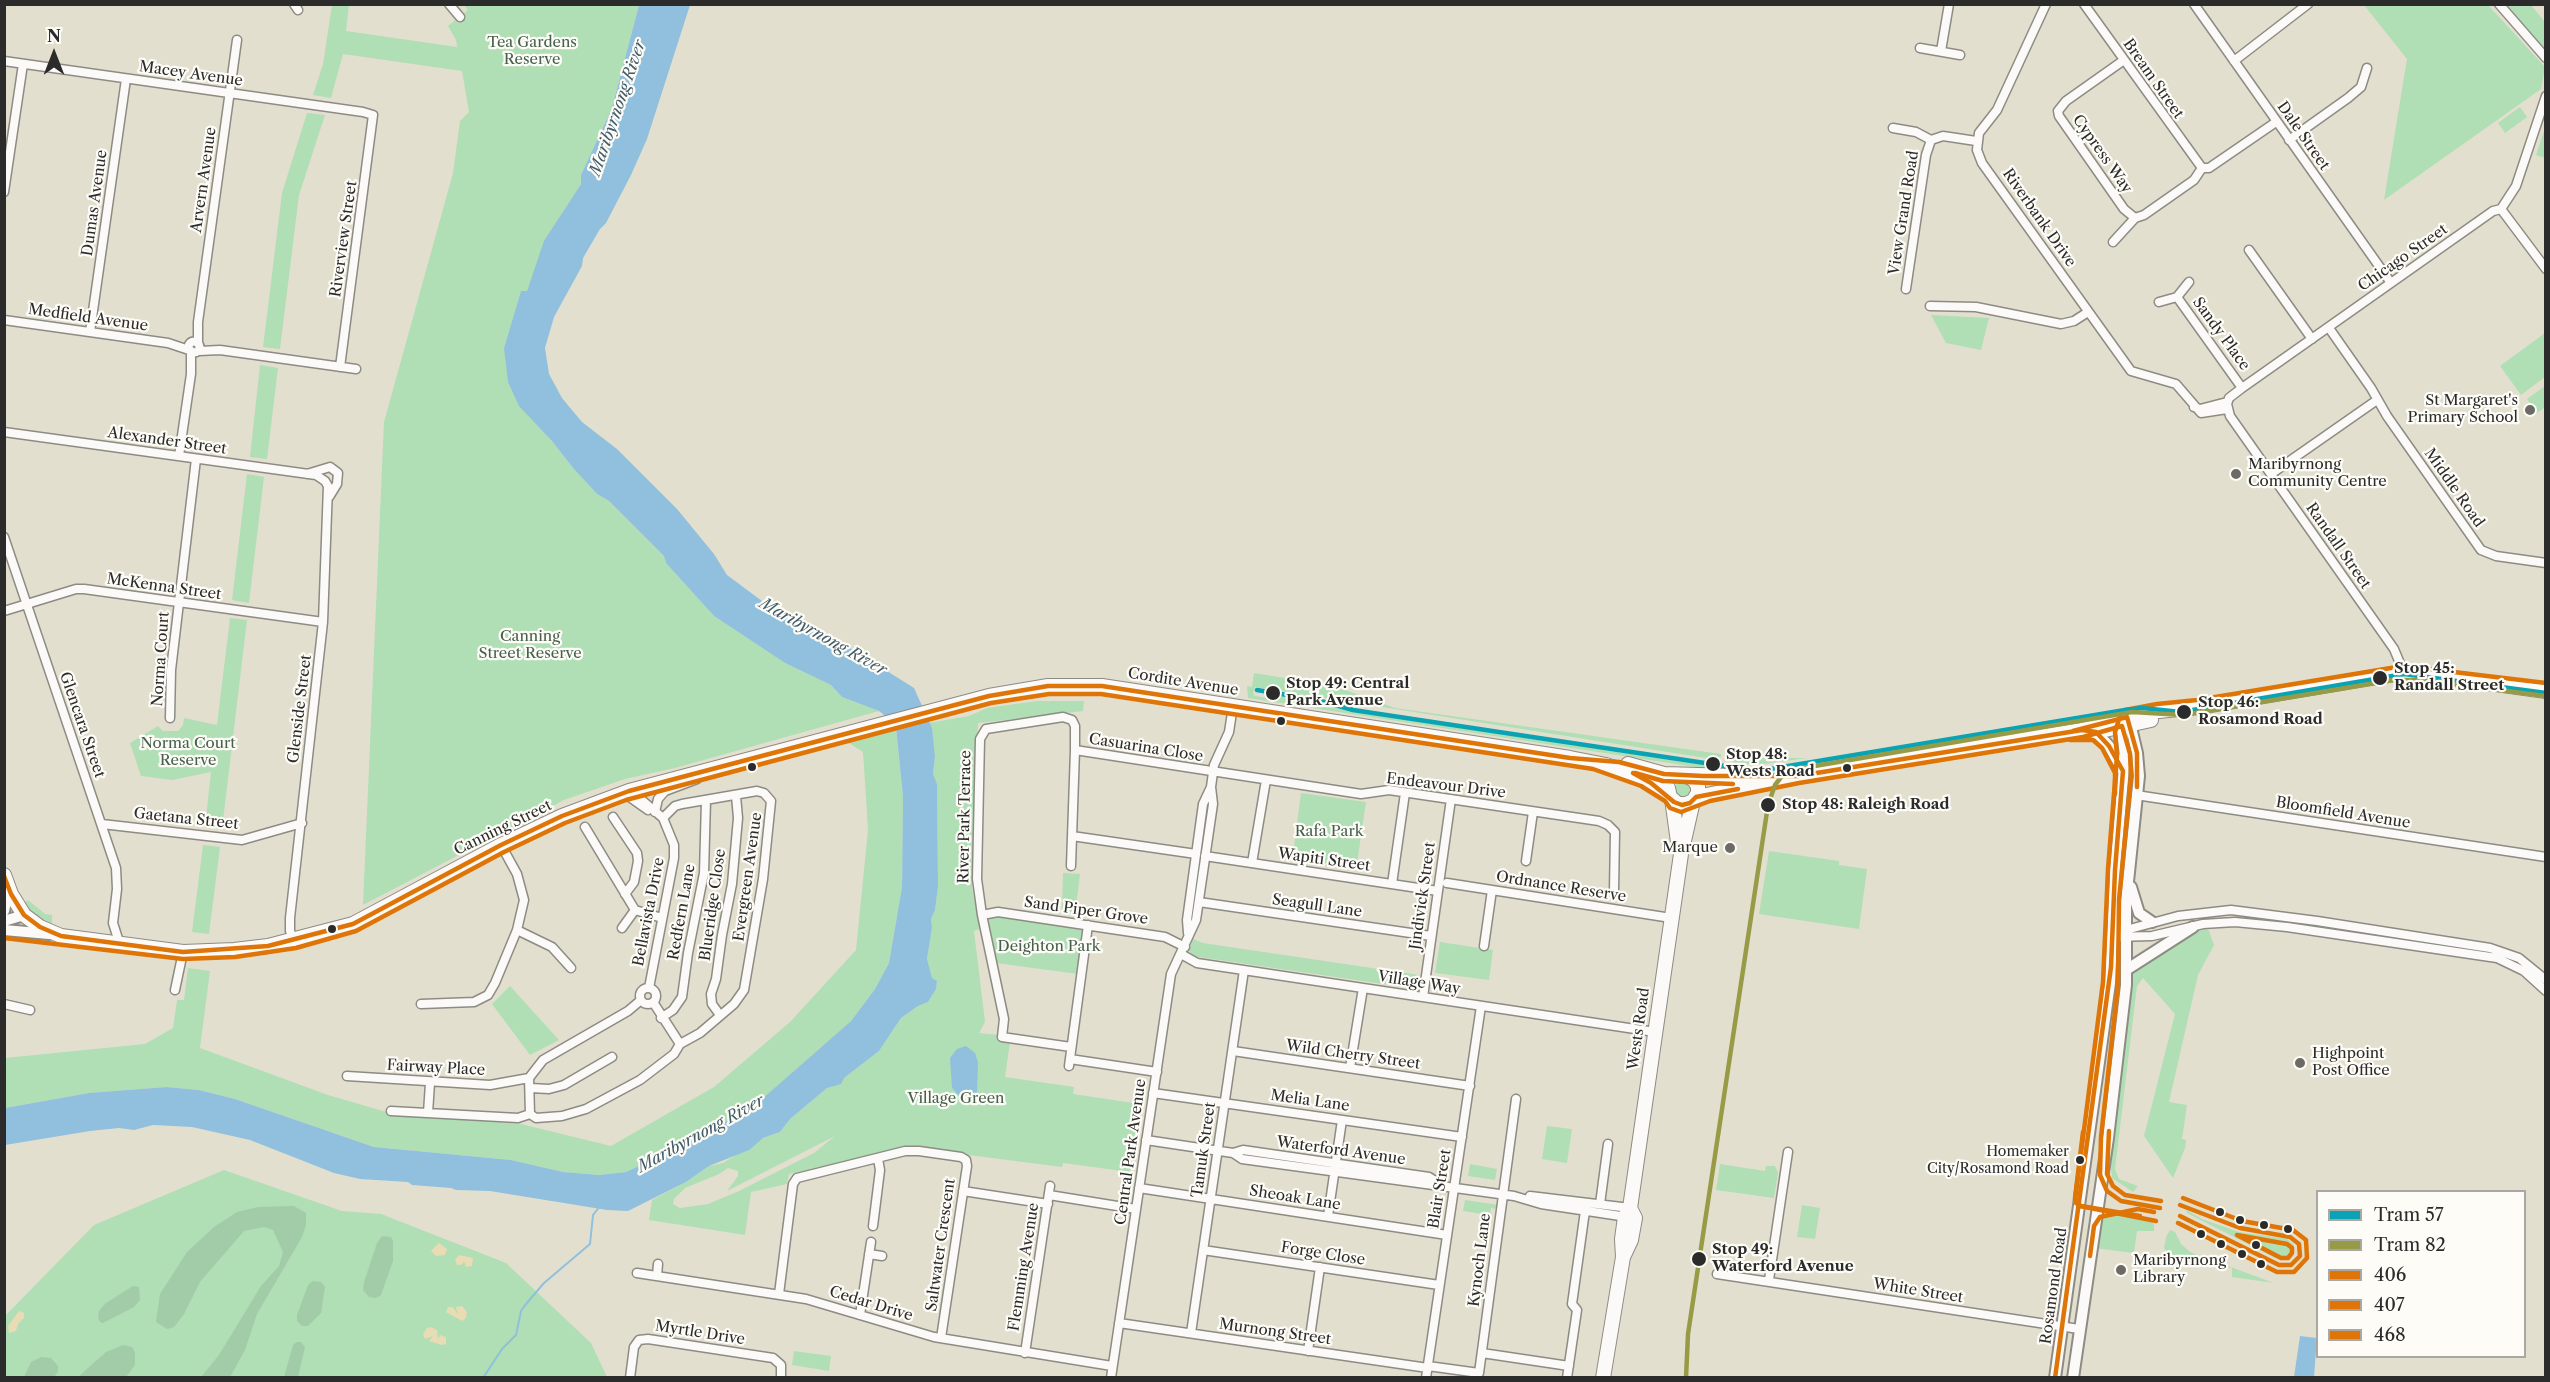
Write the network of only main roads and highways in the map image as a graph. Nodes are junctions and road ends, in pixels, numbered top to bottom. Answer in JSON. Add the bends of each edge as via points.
{"nodes":[{"id":1,"x":2546,"y":691,"type":"edge"},
{"id":2,"x":968,"y":701,"type":"joint"},
{"id":3,"x":1570,"y":758,"type":"junction"},
{"id":4,"x":1683,"y":775,"type":"junction"},
{"id":5,"x":1798,"y":776,"type":"junction"},
{"id":6,"x":1671,"y":797,"type":"junction"},
{"id":7,"x":1695,"y":799,"type":"junction"},
{"id":8,"x":1681,"y":854,"type":"junction"},
{"id":9,"x":7,"y":882,"type":"edge"},
{"id":10,"x":1603,"y":1377,"type":"edge"}],
"edges":[{"from":1,"to":5,"type":"main road","via":[[2404,673],[2198,707],[2089,731]]},
{"from":2,"to":3,"type":"main road","name":"Cordite Avenue","via":[[1031,688],[1086,686]]},
{"from":2,"to":9,"type":"main road","name":"Canning Street","via":[[627,792],[562,816],[501,845],[353,924],[294,941],[234,950],[183,952],[55,935],[24,915]]},
{"from":3,"to":4,"type":"main road","name":"Cordite Avenue","via":[[1619,762]]},
{"from":3,"to":6,"type":"main road","name":"Cordite Avenue","via":[[1633,774]]},
{"from":4,"to":5,"type":"main road","name":"Cordite Avenue"},
{"from":4,"to":6,"type":"main road","via":[[1670,784]]},
{"from":4,"to":7,"type":"main road","via":[[1696,783]]},
{"from":5,"to":7,"type":"main road"},
{"from":6,"to":7,"type":"main road","via":[[1682,805]]},
{"from":6,"to":8,"type":"main road","name":"Wests Road"},
{"from":7,"to":8,"type":"main road","name":"Wests Road"},
{"from":8,"to":10,"type":"main road","name":"Wests Road"}]}
